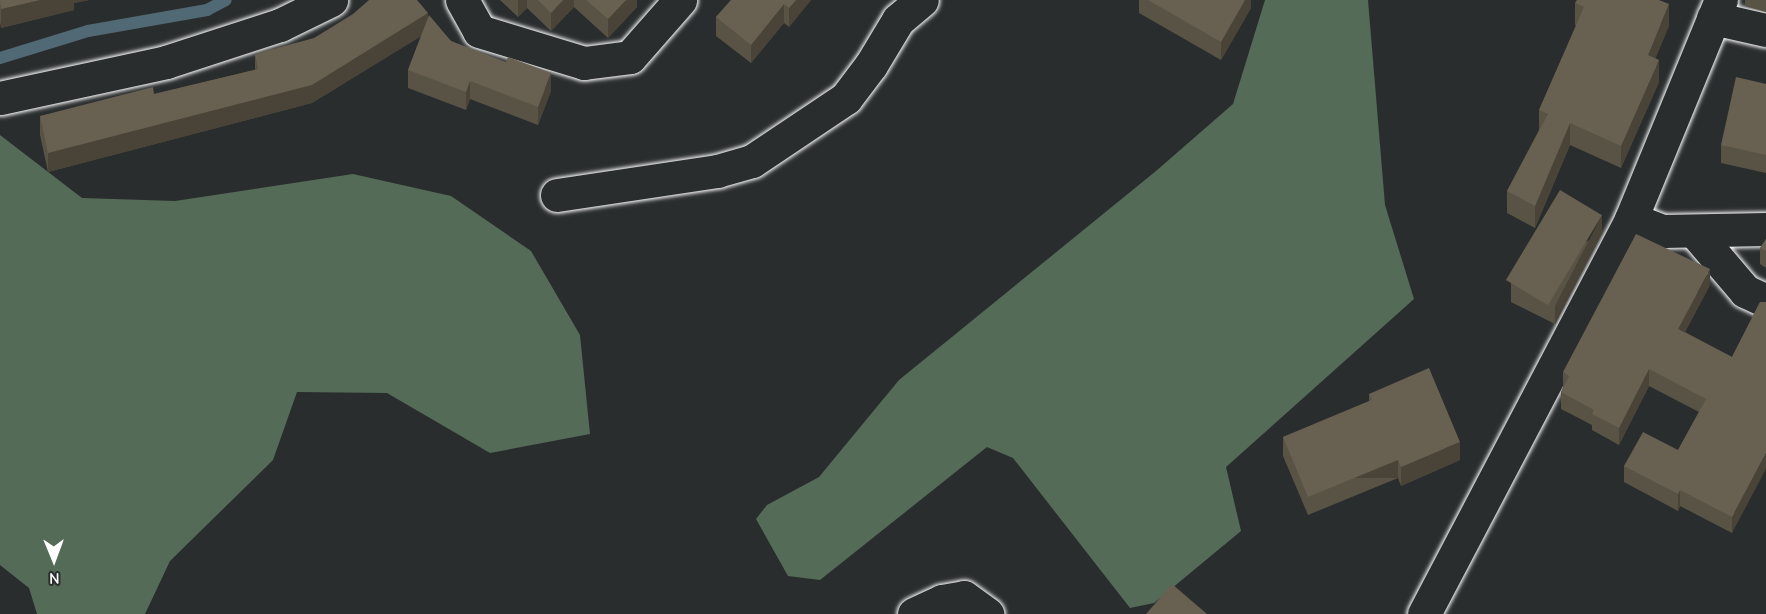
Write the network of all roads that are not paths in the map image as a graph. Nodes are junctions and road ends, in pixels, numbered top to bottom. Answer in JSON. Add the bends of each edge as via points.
{"nodes":[{"id":1,"x":331,"y":0,"type":"edge"},
{"id":2,"x":462,"y":0,"type":"edge"},
{"id":3,"x":680,"y":0,"type":"edge"},
{"id":4,"x":922,"y":0,"type":"edge"},
{"id":5,"x":1717,"y":9,"type":"edge"},
{"id":6,"x":1766,"y":30,"type":"edge"},
{"id":7,"x":0,"y":98,"type":"edge"},
{"id":8,"x":557,"y":195,"type":"dead end"},
{"id":9,"x":1631,"y":219,"type":"junction"},
{"id":10,"x":1766,"y":229,"type":"edge"},
{"id":11,"x":1694,"y":231,"type":"junction"},
{"id":12,"x":1766,"y":301,"type":"edge"},
{"id":13,"x":914,"y":614,"type":"edge"},
{"id":14,"x":987,"y":614,"type":"edge"},
{"id":15,"x":1424,"y":614,"type":"edge"}],
"edges":[{"from":1,"to":7,"type":"street","via":[[280,25],[166,62]]},
{"from":2,"to":3,"type":"street","via":[[479,32],[584,63],[630,57]]},
{"from":4,"to":8,"type":"street","via":[[898,20],[846,98],[752,161],[717,171]]},
{"from":5,"to":6,"type":"street"},
{"from":5,"to":9,"type":"street"},
{"from":9,"to":11,"type":"street","via":[[1663,231]]},
{"from":9,"to":15,"type":"street"},
{"from":10,"to":11,"type":"street"},
{"from":11,"to":12,"type":"street","via":[[1745,291]]},
{"from":13,"to":14,"type":"street","via":[[942,601],[964,597]]}]}
